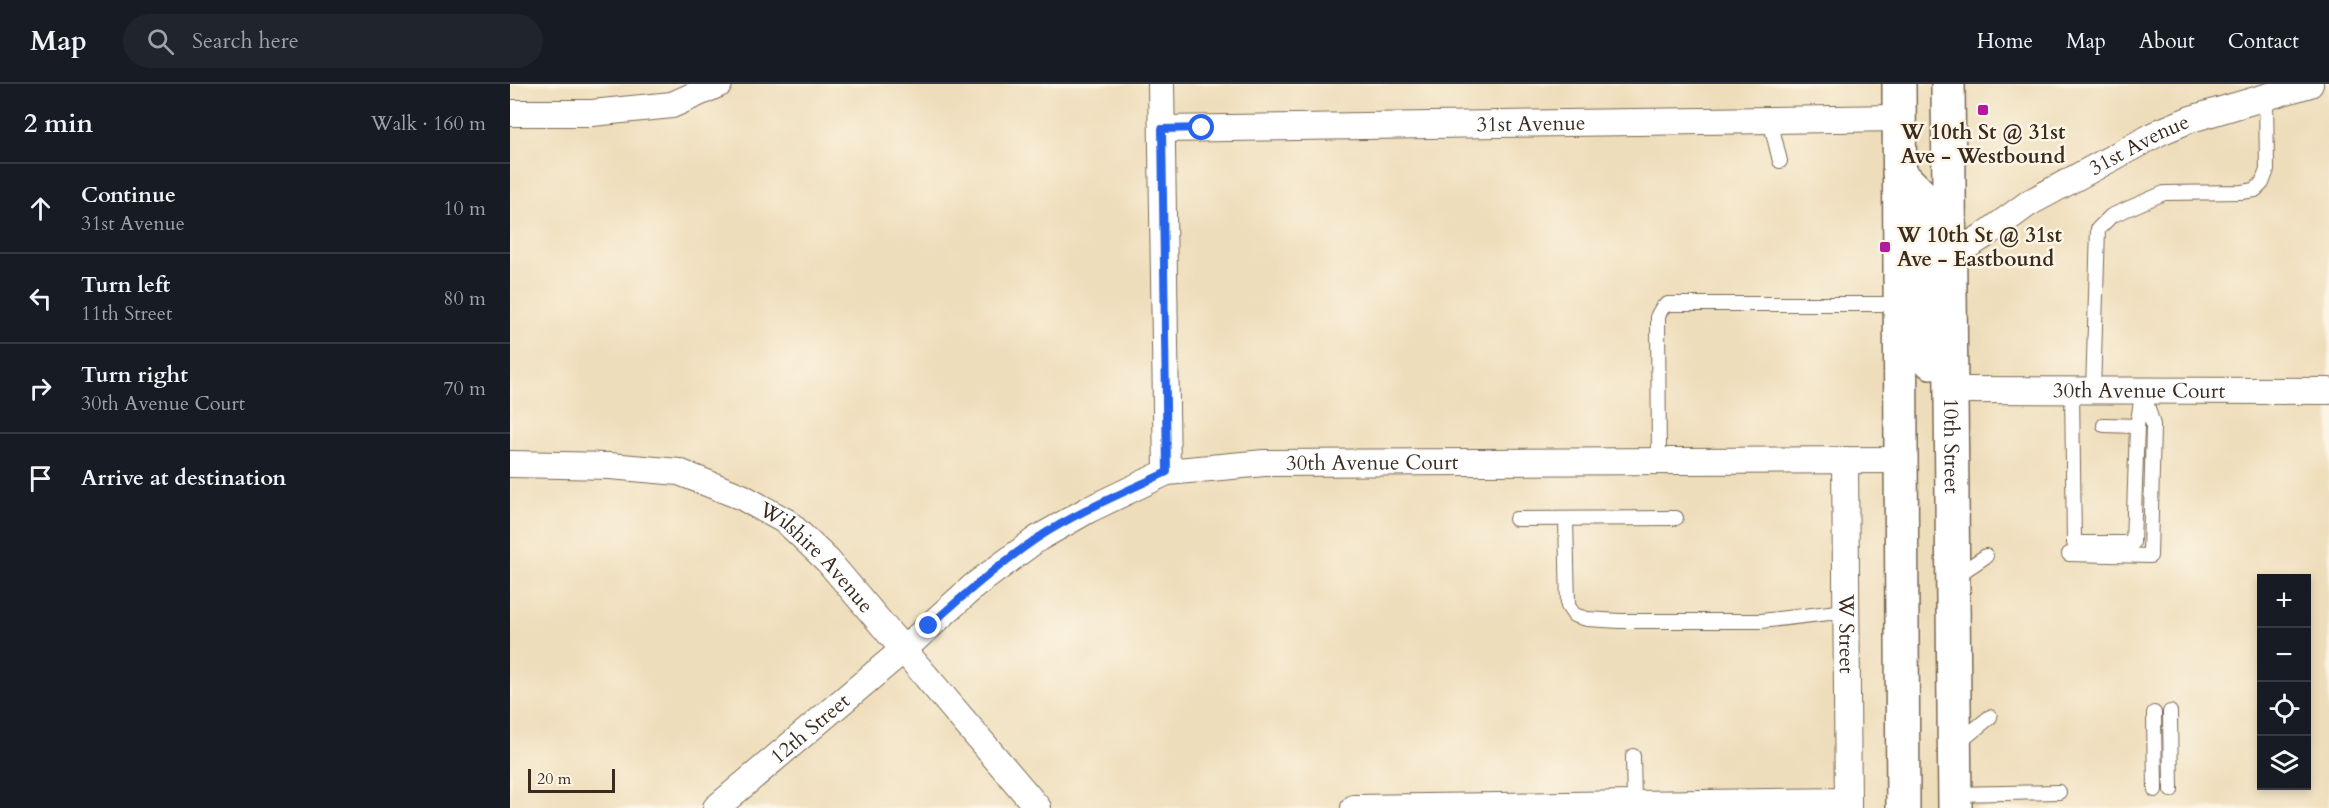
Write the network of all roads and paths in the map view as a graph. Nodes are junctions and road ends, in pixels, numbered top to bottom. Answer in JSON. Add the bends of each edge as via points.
{"nodes":[{"id":1,"x":719,"y":84,"type":"edge"},
{"id":2,"x":1161,"y":84,"type":"edge"},
{"id":3,"x":1899,"y":84,"type":"edge"},
{"id":4,"x":1948,"y":84,"type":"edge"},
{"id":5,"x":2310,"y":84,"type":"edge"},
{"id":6,"x":2266,"y":96,"type":"junction"},
{"id":7,"x":510,"y":113,"type":"edge"},
{"id":8,"x":1899,"y":118,"type":"junction"},
{"id":9,"x":1770,"y":120,"type":"junction"},
{"id":10,"x":1162,"y":129,"type":"junction"},
{"id":11,"x":1780,"y":161,"type":"dead end"},
{"id":12,"x":1899,"y":173,"type":"junction"},
{"id":13,"x":1951,"y":256,"type":"junction"},
{"id":14,"x":1900,"y":304,"type":"junction"},
{"id":15,"x":1949,"y":390,"type":"junction"},
{"id":16,"x":2083,"y":391,"type":"junction"},
{"id":17,"x":2143,"y":391,"type":"junction"},
{"id":18,"x":2329,"y":391,"type":"edge"},
{"id":19,"x":2103,"y":425,"type":"dead end"},
{"id":20,"x":2137,"y":426,"type":"junction"},
{"id":21,"x":1845,"y":460,"type":"junction"},
{"id":22,"x":1900,"y":460,"type":"junction"},
{"id":23,"x":1659,"y":461,"type":"junction"},
{"id":24,"x":510,"y":464,"type":"edge"},
{"id":25,"x":1167,"y":472,"type":"junction"},
{"id":26,"x":1676,"y":518,"type":"dead end"},
{"id":27,"x":1516,"y":519,"type":"dead end"},
{"id":28,"x":1566,"y":519,"type":"junction"},
{"id":29,"x":2069,"y":554,"type":"dead end"},
{"id":30,"x":1986,"y":556,"type":"dead end"},
{"id":31,"x":1951,"y":579,"type":"junction"},
{"id":32,"x":1846,"y":611,"type":"junction"},
{"id":33,"x":903,"y":650,"type":"junction"},
{"id":34,"x":1952,"y":676,"type":"junction"},
{"id":35,"x":2170,"y":712,"type":"dead end"},
{"id":36,"x":2154,"y":713,"type":"dead end"},
{"id":37,"x":1990,"y":717,"type":"dead end"},
{"id":38,"x":1953,"y":747,"type":"junction"},
{"id":39,"x":1633,"y":756,"type":"dead end"},
{"id":40,"x":2156,"y":790,"type":"dead end"},
{"id":41,"x":2171,"y":790,"type":"dead end"},
{"id":42,"x":2059,"y":792,"type":"dead end"},
{"id":43,"x":1954,"y":801,"type":"edge"},
{"id":44,"x":1634,"y":803,"type":"junction"},
{"id":45,"x":1848,"y":805,"type":"edge"},
{"id":46,"x":1603,"y":806,"type":"edge"},
{"id":47,"x":716,"y":808,"type":"edge"},
{"id":48,"x":1038,"y":808,"type":"edge"},
{"id":49,"x":1354,"y":808,"type":"edge"},
{"id":50,"x":1903,"y":808,"type":"edge"}],
"edges":[{"from":1,"to":7,"type":"street","via":[[672,105],[592,113]]},
{"from":2,"to":10,"type":"street"},
{"from":3,"to":8,"type":"main road"},
{"from":4,"to":13,"type":"main road","name":"10th Street"},
{"from":5,"to":6,"type":"street","name":"31st Avenue"},
{"from":6,"to":13,"type":"street","name":"31st Avenue","via":[[2160,132],[2029,203]]},
{"from":6,"to":16,"type":"lane","via":[[2267,170],[2255,190],[2164,193],[2111,216],[2098,228]]},
{"from":8,"to":9,"type":"street","name":"31st Avenue"},
{"from":8,"to":12,"type":"main road"},
{"from":9,"to":10,"type":"street","name":"31st Avenue"},
{"from":9,"to":11,"type":"lane"},
{"from":10,"to":25,"type":"street"},
{"from":12,"to":14,"type":"main road"},
{"from":12,"to":15,"type":"main road","via":[[1922,196],[1928,354],[1936,376]]},
{"from":13,"to":15,"type":"main road","name":"10th Street"},
{"from":14,"to":22,"type":"main road"},
{"from":14,"to":23,"type":"lane","via":[[1668,304],[1658,315]]},
{"from":15,"to":16,"type":"street","name":"30th Avenue Court"},
{"from":15,"to":31,"type":"main road","name":"10th Street"},
{"from":16,"to":17,"type":"street","name":"30th Avenue Court"},
{"from":16,"to":20,"type":"lane","via":[[2074,543],[2133,543]]},
{"from":17,"to":18,"type":"street","name":"30th Avenue Court"},
{"from":17,"to":20,"type":"lane"},
{"from":17,"to":29,"type":"lane","via":[[2153,425],[2150,556]]},
{"from":19,"to":20,"type":"lane"},
{"from":21,"to":22,"type":"street","name":"30th Avenue Court"},
{"from":21,"to":23,"type":"street","name":"30th Avenue Court"},
{"from":21,"to":32,"type":"street","name":"W Street"},
{"from":22,"to":34,"type":"main road","via":[[1931,476],[1936,485],[1938,658]]},
{"from":22,"to":50,"type":"main road"},
{"from":23,"to":25,"type":"street","name":"30th Avenue Court","via":[[1264,463]]},
{"from":24,"to":33,"type":"street","name":"Wilshire Avenue","via":[[679,472],[742,497],[786,522],[828,561]]},
{"from":25,"to":33,"type":"street","name":"30th Avenue Court","via":[[1037,539],[974,586]]},
{"from":26,"to":28,"type":"lane"},
{"from":27,"to":28,"type":"lane"},
{"from":28,"to":32,"type":"lane","via":[[1568,606],[1574,615],[1620,621],[1761,621]]},
{"from":30,"to":31,"type":"lane"},
{"from":31,"to":34,"type":"main road","name":"10th Street"},
{"from":32,"to":45,"type":"street","name":"W Street"},
{"from":33,"to":47,"type":"street","name":"12th Street"},
{"from":33,"to":48,"type":"street","name":"Wilshire Avenue"},
{"from":34,"to":38,"type":"main road","name":"10th Street"},
{"from":35,"to":41,"type":"lane"},
{"from":36,"to":40,"type":"lane"},
{"from":37,"to":38,"type":"lane"},
{"from":38,"to":43,"type":"main road","name":"10th Street"},
{"from":39,"to":44,"type":"lane"},
{"from":42,"to":43,"type":"lane"},
{"from":44,"to":45,"type":"street"},
{"from":44,"to":46,"type":"street"},
{"from":46,"to":49,"type":"street"}]}
